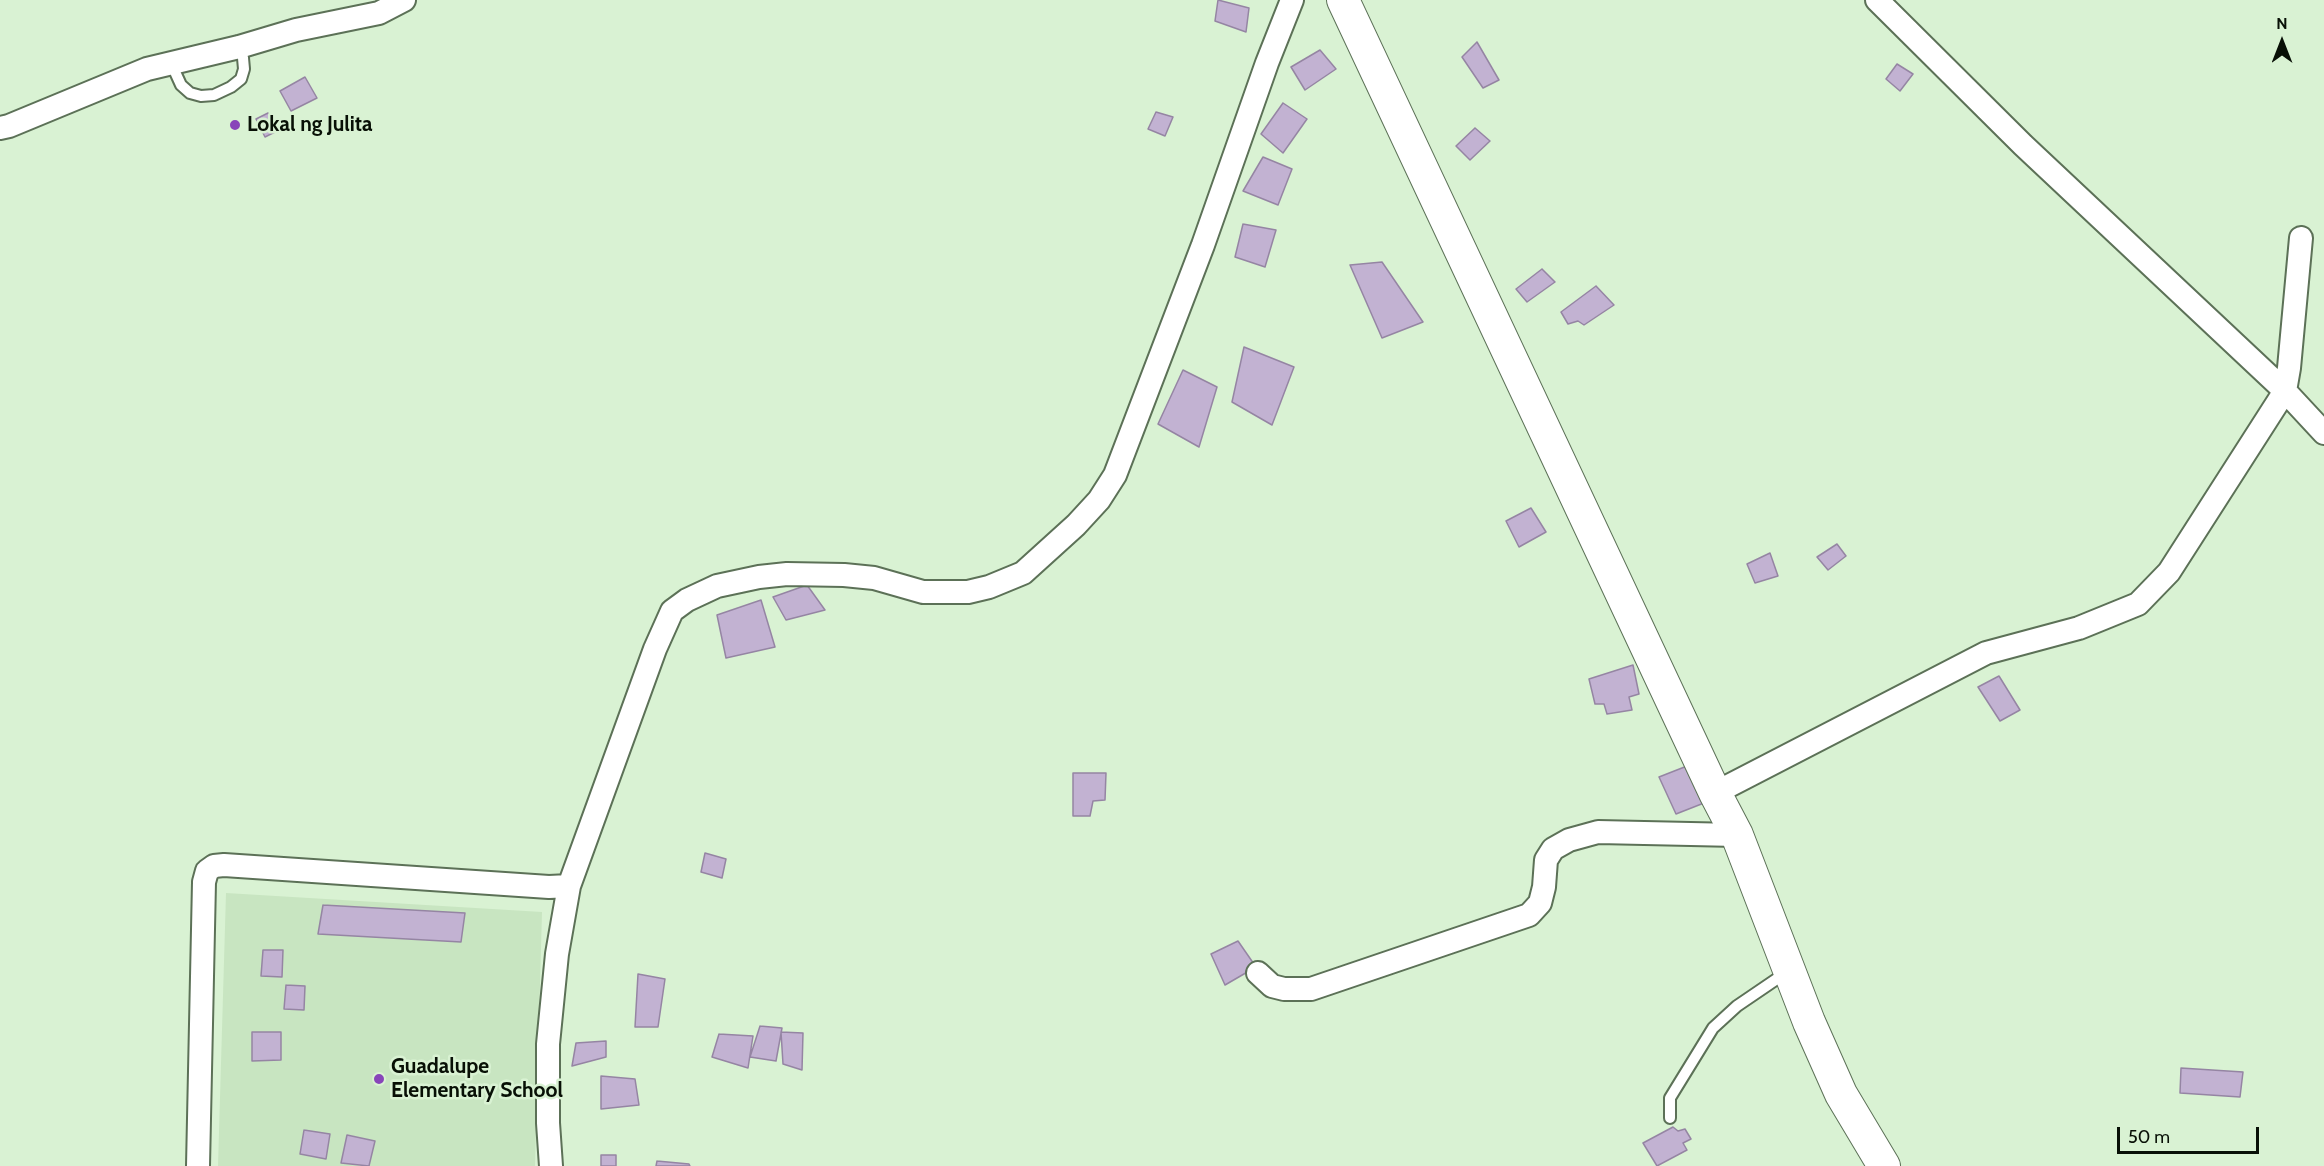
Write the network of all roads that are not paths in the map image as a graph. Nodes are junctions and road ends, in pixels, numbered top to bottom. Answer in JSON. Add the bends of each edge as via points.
{"nodes":[{"id":1,"x":404,"y":0,"type":"edge"},
{"id":2,"x":1292,"y":0,"type":"edge"},
{"id":3,"x":1343,"y":0,"type":"edge"},
{"id":4,"x":1877,"y":0,"type":"edge"},
{"id":5,"x":239,"y":47,"type":"junction"},
{"id":6,"x":170,"y":63,"type":"junction"},
{"id":7,"x":0,"y":128,"type":"edge"},
{"id":8,"x":2301,"y":238,"type":"dead end"},
{"id":9,"x":2285,"y":391,"type":"junction"},
{"id":10,"x":2324,"y":433,"type":"edge"},
{"id":11,"x":1715,"y":793,"type":"junction"},
{"id":12,"x":1737,"y":835,"type":"junction"},
{"id":13,"x":569,"y":886,"type":"junction"},
{"id":14,"x":1789,"y":970,"type":"junction"},
{"id":15,"x":1258,"y":973,"type":"dead end"},
{"id":16,"x":1670,"y":1118,"type":"dead end"},
{"id":17,"x":198,"y":1166,"type":"edge"},
{"id":18,"x":551,"y":1166,"type":"edge"},
{"id":19,"x":1884,"y":1166,"type":"edge"}],
"edges":[{"from":1,"to":5,"type":"street","via":[[379,13],[296,30]]},
{"from":2,"to":13,"type":"street","via":[[1115,476],[1099,500],[1023,573],[989,587],[968,592],[923,592],[844,574],[787,574],[717,586],[687,600],[672,611],[655,649]]},
{"from":3,"to":11,"type":"street"},
{"from":4,"to":9,"type":"street","via":[[2023,145]]},
{"from":5,"to":6,"type":"street"},
{"from":5,"to":6,"type":"lane","via":[[244,69],[241,79],[214,95],[190,93],[181,85]]},
{"from":6,"to":7,"type":"street"},
{"from":8,"to":9,"type":"street"},
{"from":9,"to":10,"type":"street"},
{"from":9,"to":11,"type":"street","via":[[2169,572],[2138,604],[2079,628],[1986,653]]},
{"from":11,"to":12,"type":"street"},
{"from":12,"to":14,"type":"street"},
{"from":12,"to":15,"type":"street","via":[[1598,832],[1569,840],[1553,849],[1546,860],[1540,903],[1529,915],[1311,989],[1272,986]]},
{"from":13,"to":17,"type":"street","via":[[224,865],[207,871]]},
{"from":13,"to":18,"type":"street","via":[[548,1044]]},
{"from":14,"to":16,"type":"lane","via":[[1746,999],[1713,1028],[1670,1098]]},
{"from":14,"to":19,"type":"street","via":[[1841,1094]]}]}
